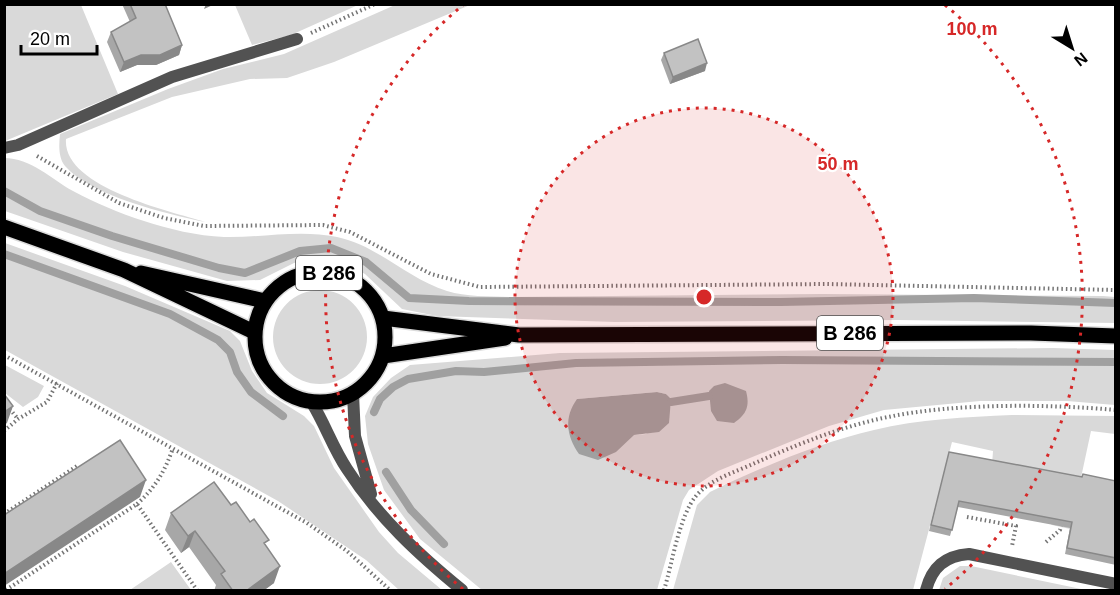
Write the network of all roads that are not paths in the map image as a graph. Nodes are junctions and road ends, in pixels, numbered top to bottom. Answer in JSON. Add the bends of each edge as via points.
{"nodes":[{"id":1,"x":297,"y":39,"type":"road end"},
{"id":2,"x":4,"y":148,"type":"edge"},
{"id":3,"x":4,"y":227,"type":"edge"},
{"id":4,"x":124,"y":270,"type":"junction"},
{"id":5,"x":265,"y":301,"type":"junction"},
{"id":6,"x":383,"y":318,"type":"junction"},
{"id":7,"x":254,"y":332,"type":"junction"},
{"id":8,"x":519,"y":335,"type":"junction"},
{"id":9,"x":1116,"y":336,"type":"edge"},
{"id":10,"x":383,"y":356,"type":"junction"},
{"id":11,"x":353,"y":394,"type":"junction"},
{"id":12,"x":312,"y":403,"type":"junction"},
{"id":13,"x":374,"y":504,"type":"junction"},
{"id":14,"x":1116,"y":584,"type":"edge"},
{"id":15,"x":462,"y":591,"type":"edge"},
{"id":16,"x":926,"y":591,"type":"edge"}],
"edges":[{"from":1,"to":2,"type":"street","via":[[172,77]]},
{"from":3,"to":4,"type":"main road"},
{"from":4,"to":5,"type":"main road"},
{"from":4,"to":7,"type":"main road"},
{"from":5,"to":6,"type":"main road","number":"B 286","via":[[279,285],[298,275],[340,274],[359,284],[374,299]]},
{"from":5,"to":7,"type":"main road","number":"B 286"},
{"from":6,"to":8,"type":"main road","number":"B 286"},
{"from":6,"to":10,"type":"main road","number":"B 286"},
{"from":7,"to":12,"type":"main road","via":[[255,352],[269,379],[292,397]]},
{"from":8,"to":9,"type":"main road","number":"B 286"},
{"from":8,"to":10,"type":"main road","number":"B 286"},
{"from":10,"to":11,"type":"main road","number":"B 286","via":[[366,384]]},
{"from":11,"to":12,"type":"main road","via":[[333,402]]},
{"from":11,"to":13,"type":"street","via":[[355,436]]},
{"from":12,"to":13,"type":"street","via":[[347,469]]},
{"from":13,"to":15,"type":"street","via":[[399,536]]},
{"from":14,"to":16,"type":"street","via":[[969,554],[957,555],[936,567]]}]}
